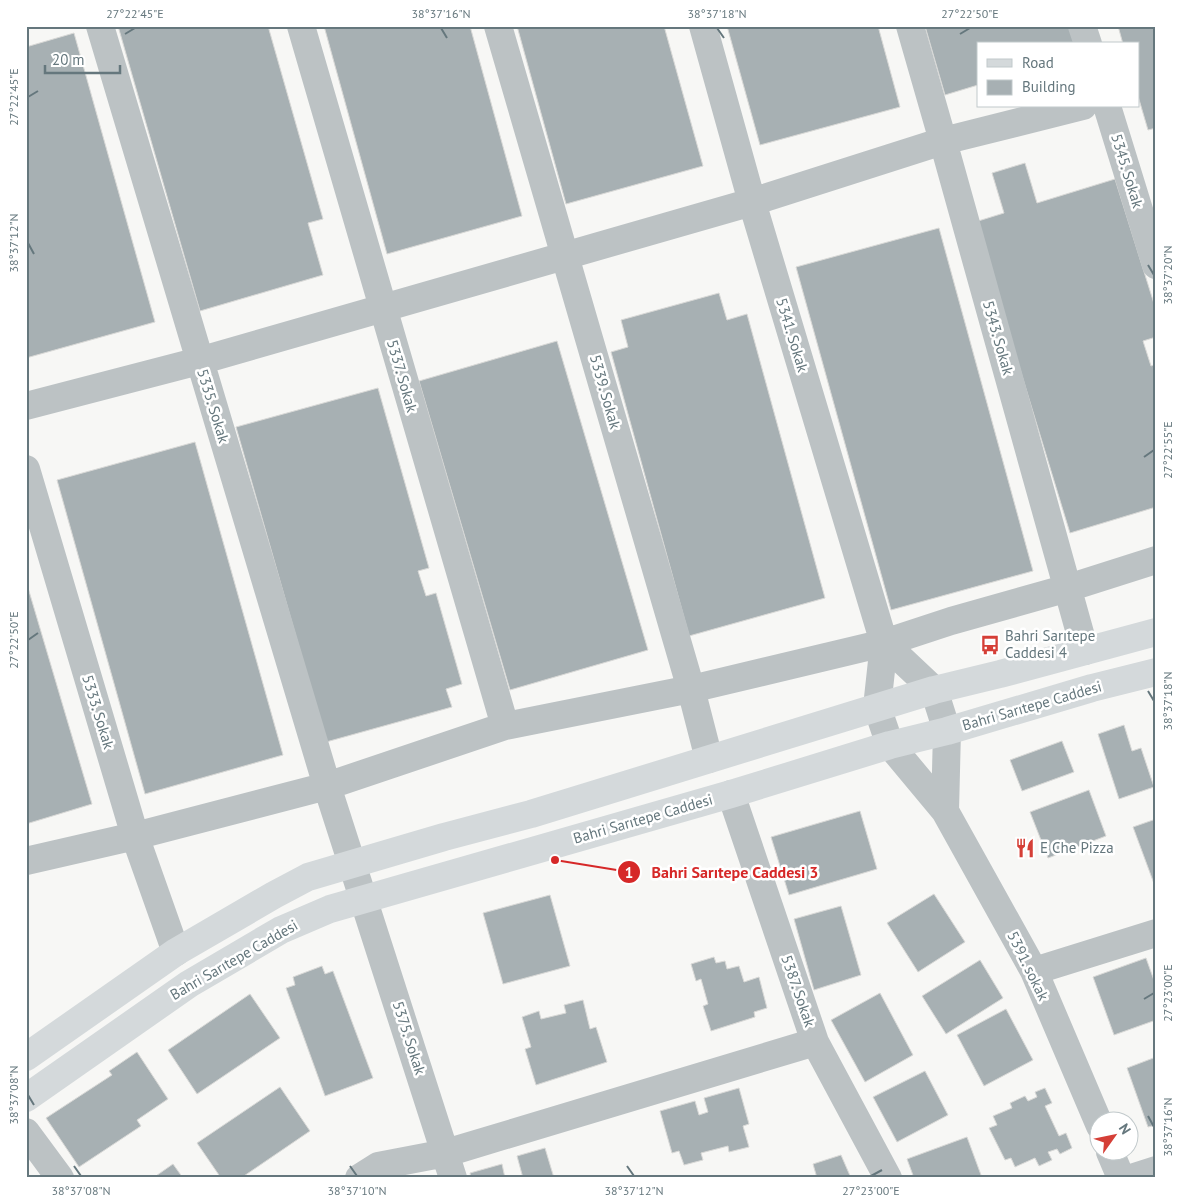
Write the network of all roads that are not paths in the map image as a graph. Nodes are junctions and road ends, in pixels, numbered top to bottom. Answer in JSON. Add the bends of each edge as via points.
{"nodes":[{"id":1,"x":100,"y":26,"type":"edge"},
{"id":2,"x":301,"y":26,"type":"edge"},
{"id":3,"x":498,"y":26,"type":"edge"},
{"id":4,"x":703,"y":26,"type":"edge"},
{"id":5,"x":910,"y":26,"type":"edge"},
{"id":6,"x":1082,"y":26,"type":"edge"},
{"id":7,"x":1087,"y":42,"type":"edge"},
{"id":8,"x":1075,"y":108,"type":"edge"},
{"id":9,"x":1107,"y":108,"type":"edge"},
{"id":10,"x":943,"y":141,"type":"junction"},
{"id":11,"x":752,"y":202,"type":"junction"},
{"id":12,"x":565,"y":255,"type":"junction"},
{"id":13,"x":1156,"y":265,"type":"edge"},
{"id":14,"x":382,"y":308,"type":"junction"},
{"id":15,"x":199,"y":362,"type":"junction"},
{"id":16,"x":26,"y":406,"type":"edge"},
{"id":17,"x":26,"y":469,"type":"edge"},
{"id":18,"x":1156,"y":560,"type":"edge"},
{"id":19,"x":1068,"y":588,"type":"junction"},
{"id":20,"x":1156,"y":632,"type":"edge"},
{"id":21,"x":884,"y":643,"type":"junction"},
{"id":22,"x":1085,"y":651,"type":"junction"},
{"id":23,"x":1156,"y":672,"type":"edge"},
{"id":24,"x":692,"y":689,"type":"junction"},
{"id":25,"x":934,"y":690,"type":"junction"},
{"id":26,"x":877,"y":707,"type":"junction"},
{"id":27,"x":505,"y":726,"type":"junction"},
{"id":28,"x":947,"y":731,"type":"junction"},
{"id":29,"x":890,"y":745,"type":"junction"},
{"id":30,"x":709,"y":759,"type":"junction"},
{"id":31,"x":327,"y":786,"type":"junction"},
{"id":32,"x":731,"y":794,"type":"junction"},
{"id":33,"x":945,"y":811,"type":"junction"},
{"id":34,"x":135,"y":836,"type":"junction"},
{"id":35,"x":26,"y":861,"type":"edge"},
{"id":36,"x":352,"y":864,"type":"junction"},
{"id":37,"x":364,"y":899,"type":"junction"},
{"id":38,"x":1156,"y":934,"type":"edge"},
{"id":39,"x":176,"y":952,"type":"junction"},
{"id":40,"x":1034,"y":971,"type":"junction"},
{"id":41,"x":815,"y":1042,"type":"junction"},
{"id":42,"x":26,"y":1057,"type":"edge"},
{"id":43,"x":26,"y":1098,"type":"edge"},
{"id":44,"x":1094,"y":1112,"type":"edge"},
{"id":45,"x":26,"y":1132,"type":"edge"},
{"id":46,"x":1114,"y":1162,"type":"edge"},
{"id":47,"x":449,"y":1165,"type":"edge"},
{"id":48,"x":1156,"y":1170,"type":"edge"},
{"id":49,"x":60,"y":1178,"type":"edge"},
{"id":50,"x":359,"y":1178,"type":"edge"},
{"id":51,"x":888,"y":1178,"type":"edge"},
{"id":52,"x":1121,"y":1178,"type":"edge"},
{"id":53,"x":1131,"y":1178,"type":"edge"}],
"edges":[{"from":1,"to":15,"type":"street","name":"5335. Sokak"},
{"from":2,"to":14,"type":"street","name":"5337. Sokak"},
{"from":3,"to":12,"type":"street","name":"5339. Sokak"},
{"from":4,"to":11,"type":"street","name":"5341. Sokak"},
{"from":5,"to":10,"type":"street","name":"5343. Sokak"},
{"from":6,"to":7,"type":"street"},
{"from":8,"to":10,"type":"street"},
{"from":9,"to":13,"type":"street","name":"5345. Sokak"},
{"from":10,"to":11,"type":"street"},
{"from":10,"to":19,"type":"street","name":"5343. Sokak"},
{"from":11,"to":12,"type":"street"},
{"from":11,"to":21,"type":"street","name":"5341. Sokak"},
{"from":12,"to":14,"type":"street"},
{"from":12,"to":24,"type":"street","name":"5339. Sokak"},
{"from":14,"to":15,"type":"street"},
{"from":14,"to":27,"type":"street","name":"5337. Sokak"},
{"from":15,"to":16,"type":"street"},
{"from":15,"to":31,"type":"street","name":"5335. Sokak"},
{"from":17,"to":34,"type":"street","name":"5333. Sokak"},
{"from":18,"to":19,"type":"street"},
{"from":19,"to":21,"type":"street"},
{"from":19,"to":22,"type":"street","name":"5343. Sokak"},
{"from":20,"to":22,"type":"main road"},
{"from":21,"to":24,"type":"street"},
{"from":21,"to":25,"type":"street"},
{"from":21,"to":26,"type":"street"},
{"from":22,"to":25,"type":"main road"},
{"from":23,"to":28,"type":"main road","name":"Bahri Sarıtepe Caddesi"},
{"from":24,"to":27,"type":"street"},
{"from":24,"to":30,"type":"street","name":"5339. Sokak"},
{"from":25,"to":26,"type":"main road"},
{"from":25,"to":28,"type":"street"},
{"from":26,"to":29,"type":"street"},
{"from":26,"to":30,"type":"main road"},
{"from":27,"to":31,"type":"street"},
{"from":28,"to":29,"type":"main road","name":"Bahri Sarıtepe Caddesi"},
{"from":28,"to":33,"type":"street"},
{"from":29,"to":32,"type":"main road","name":"Bahri Sarıtepe Caddesi"},
{"from":29,"to":33,"type":"street","name":"5391. sokak"},
{"from":30,"to":36,"type":"main road","via":[[531,814]]},
{"from":31,"to":34,"type":"street"},
{"from":31,"to":36,"type":"street","name":"5335. Sokak"},
{"from":32,"to":37,"type":"main road","name":"Bahri Sarıtepe Caddesi"},
{"from":32,"to":41,"type":"street","name":"5387. Sokak"},
{"from":33,"to":40,"type":"street","name":"5391. sokak"},
{"from":34,"to":35,"type":"street"},
{"from":34,"to":39,"type":"street","name":"5333. Sokak"},
{"from":36,"to":37,"type":"street","name":"5375. Sokak"},
{"from":36,"to":39,"type":"main road","via":[[308,877]]},
{"from":37,"to":43,"type":"main road","name":"Bahri Sarıtepe Caddesi","via":[[330,909],[274,934],[189,984]]},
{"from":37,"to":47,"type":"street","name":"5375. Sokak"},
{"from":38,"to":40,"type":"street"},
{"from":39,"to":42,"type":"main road"},
{"from":40,"to":44,"type":"street","name":"5391. sokak"},
{"from":41,"to":47,"type":"street"},
{"from":41,"to":51,"type":"street","name":"5387. Sokak"},
{"from":45,"to":49,"type":"street"},
{"from":46,"to":52,"type":"street"},
{"from":47,"to":50,"type":"street","via":[[378,1166]]},
{"from":48,"to":53,"type":"street"}]}
